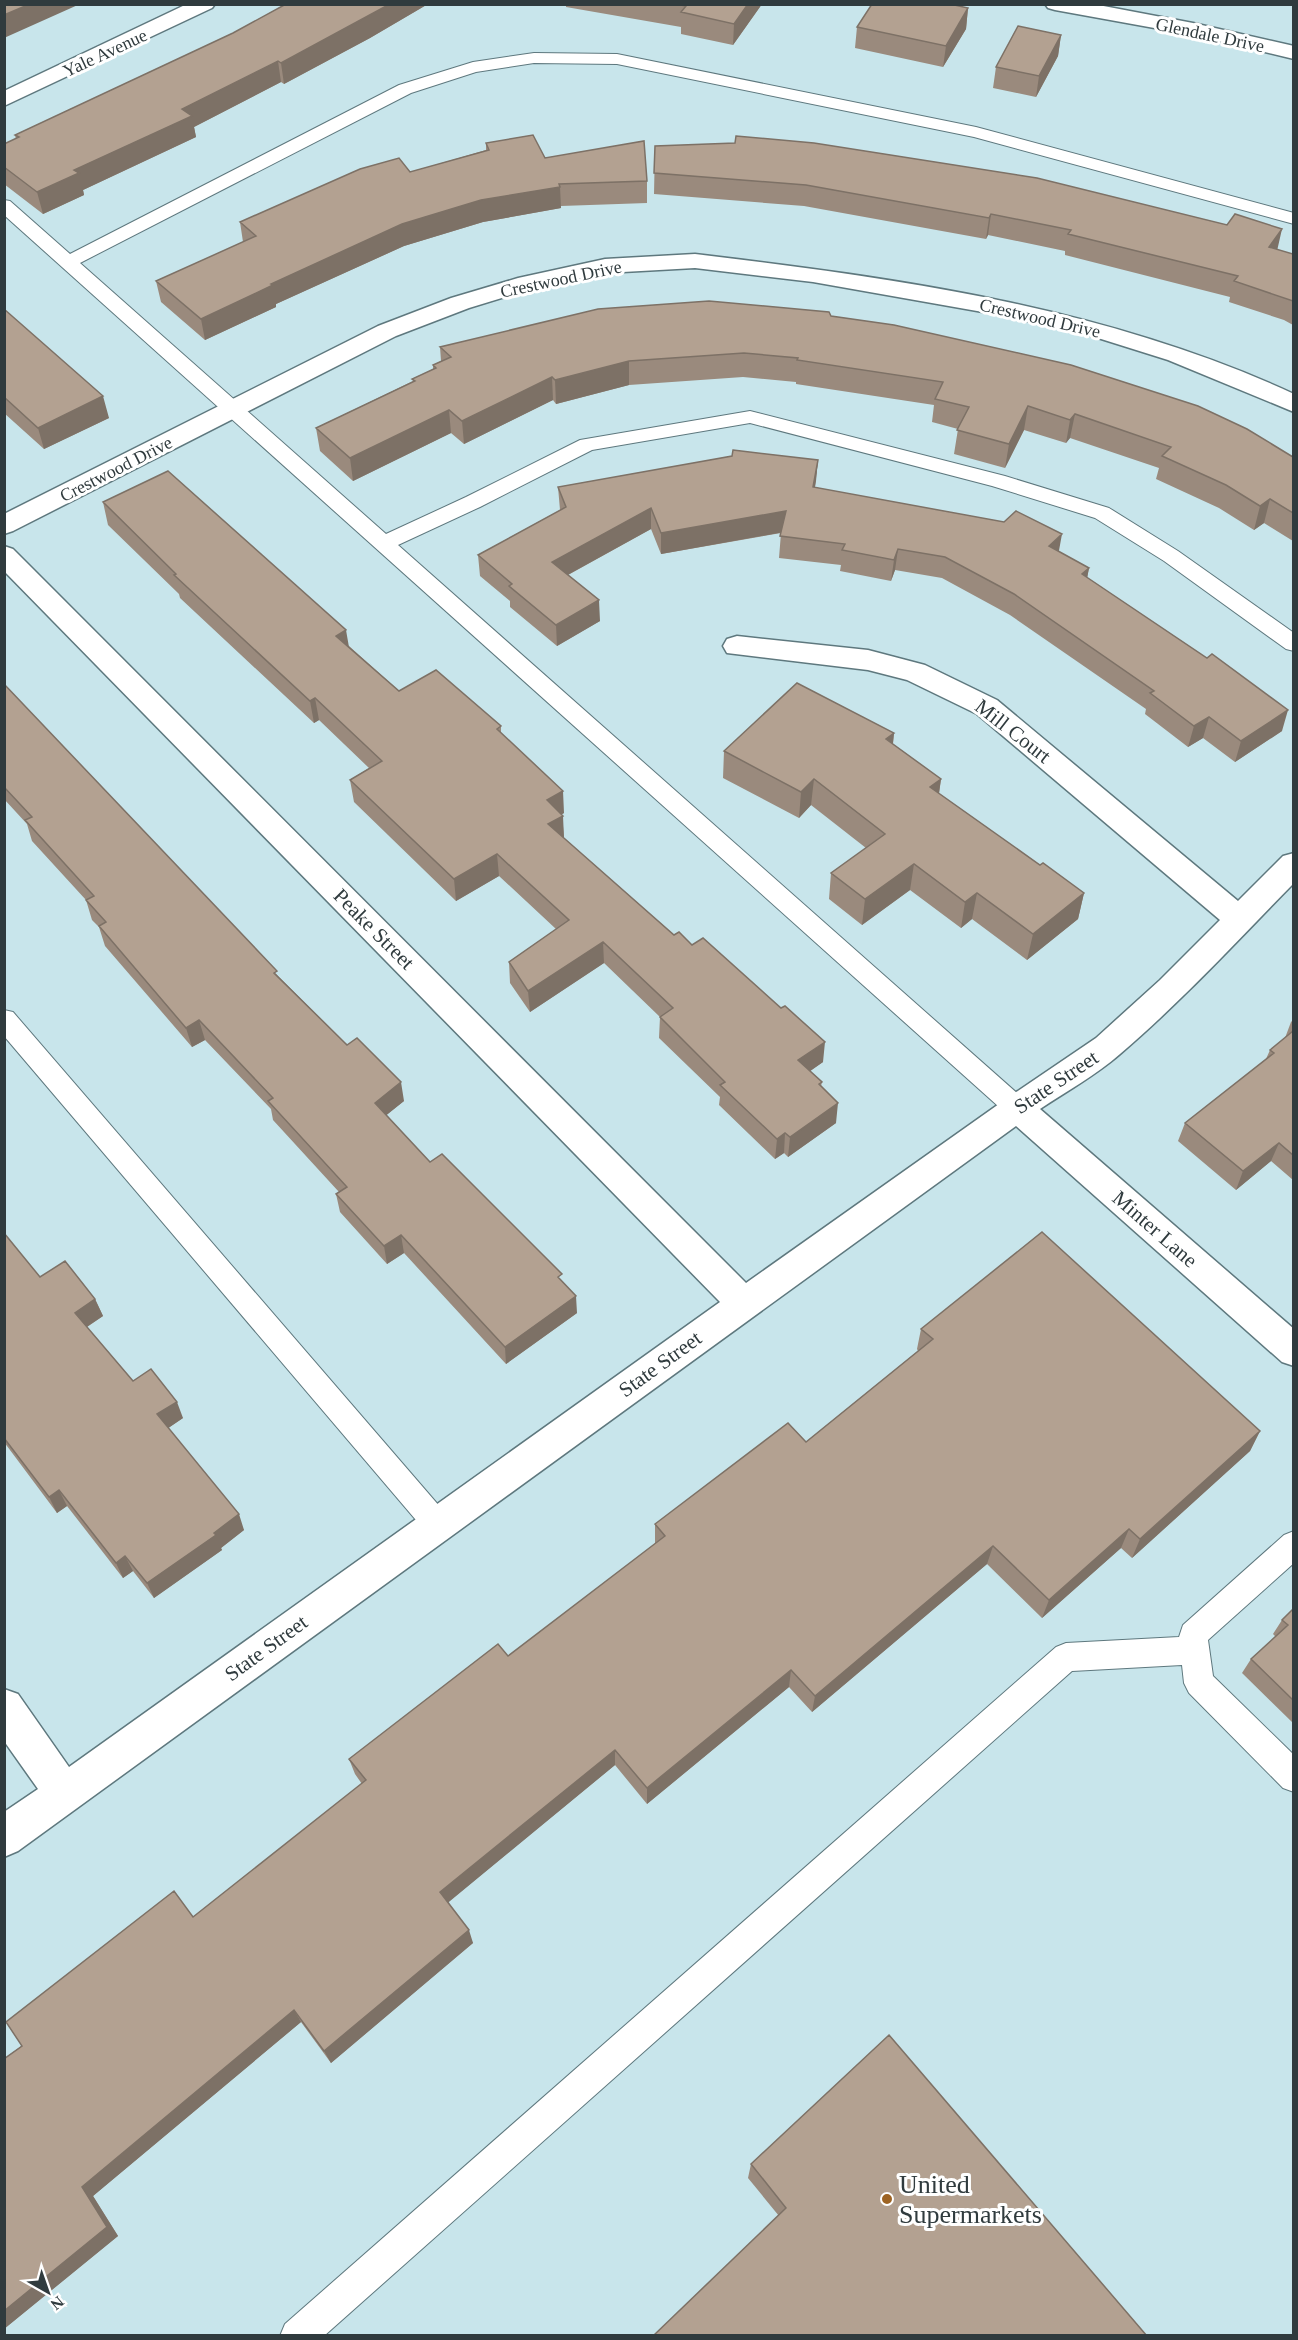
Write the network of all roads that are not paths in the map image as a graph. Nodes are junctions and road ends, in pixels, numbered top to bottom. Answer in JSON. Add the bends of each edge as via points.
{"nodes":[{"id":1,"x":205,"y":4,"type":"edge"},
{"id":2,"x":1054,"y":4,"type":"edge"},
{"id":3,"x":1293,"y":53,"type":"edge"},
{"id":4,"x":4,"y":100,"type":"edge"},
{"id":5,"x":4,"y":205,"type":"edge"},
{"id":6,"x":1293,"y":219,"type":"edge"},
{"id":7,"x":69,"y":262,"type":"junction"},
{"id":8,"x":1293,"y":404,"type":"edge"},
{"id":9,"x":234,"y":409,"type":"junction"},
{"id":10,"x":4,"y":525,"type":"edge"},
{"id":11,"x":384,"y":543,"type":"junction"},
{"id":12,"x":4,"y":555,"type":"edge"},
{"id":13,"x":1293,"y":644,"type":"edge"},
{"id":14,"x":737,"y":646,"type":"dead end"},
{"id":15,"x":1293,"y":864,"type":"edge"},
{"id":16,"x":1240,"y":920,"type":"junction"},
{"id":17,"x":4,"y":1019,"type":"edge"},
{"id":18,"x":1017,"y":1108,"type":"junction"},
{"id":19,"x":744,"y":1304,"type":"junction"},
{"id":20,"x":1293,"y":1351,"type":"edge"},
{"id":21,"x":437,"y":1524,"type":"junction"},
{"id":22,"x":1293,"y":1544,"type":"edge"},
{"id":23,"x":1195,"y":1650,"type":"junction"},
{"id":24,"x":4,"y":1707,"type":"edge"},
{"id":25,"x":1293,"y":1777,"type":"edge"},
{"id":26,"x":64,"y":1793,"type":"junction"},
{"id":27,"x":4,"y":1837,"type":"edge"},
{"id":28,"x":297,"y":2336,"type":"edge"}],
"edges":[{"from":1,"to":4,"type":"street","name":"Yale Avenue"},
{"from":2,"to":3,"type":"street","name":"Glendale Drive","via":[[1193,29]]},
{"from":5,"to":7,"type":"lane"},
{"from":6,"to":7,"type":"lane","via":[[976,132],[617,59],[534,58],[472,67],[405,89]]},
{"from":7,"to":9,"type":"lane"},
{"from":8,"to":9,"type":"street","name":"Crestwood Drive","via":[[1177,355],[1087,327],[813,275],[695,261],[605,266],[459,303],[387,331]]},
{"from":9,"to":10,"type":"street","name":"Crestwood Drive"},
{"from":9,"to":11,"type":"lane"},
{"from":11,"to":13,"type":"lane","via":[[587,444],[750,417],[1102,513],[1171,556]]},
{"from":11,"to":18,"type":"lane"},
{"from":12,"to":19,"type":"street","name":"Peake Street"},
{"from":14,"to":16,"type":"street","name":"Mill Court","via":[[868,660],[915,672],[987,707]]},
{"from":15,"to":16,"type":"street","name":"State Street"},
{"from":16,"to":18,"type":"street","name":"State Street","via":[[1107,1047]]},
{"from":17,"to":21,"type":"lane"},
{"from":18,"to":19,"type":"street","name":"State Street"},
{"from":18,"to":20,"type":"street","name":"Minter Lane"},
{"from":19,"to":21,"type":"street","name":"State Street"},
{"from":21,"to":26,"type":"street","name":"State Street"},
{"from":22,"to":23,"type":"lane","via":[[1193,1635]]},
{"from":23,"to":25,"type":"lane","via":[[1199,1683]]},
{"from":23,"to":28,"type":"lane","via":[[1066,1656]]},
{"from":24,"to":26,"type":"street"},
{"from":26,"to":27,"type":"street","name":"State Street"}]}
